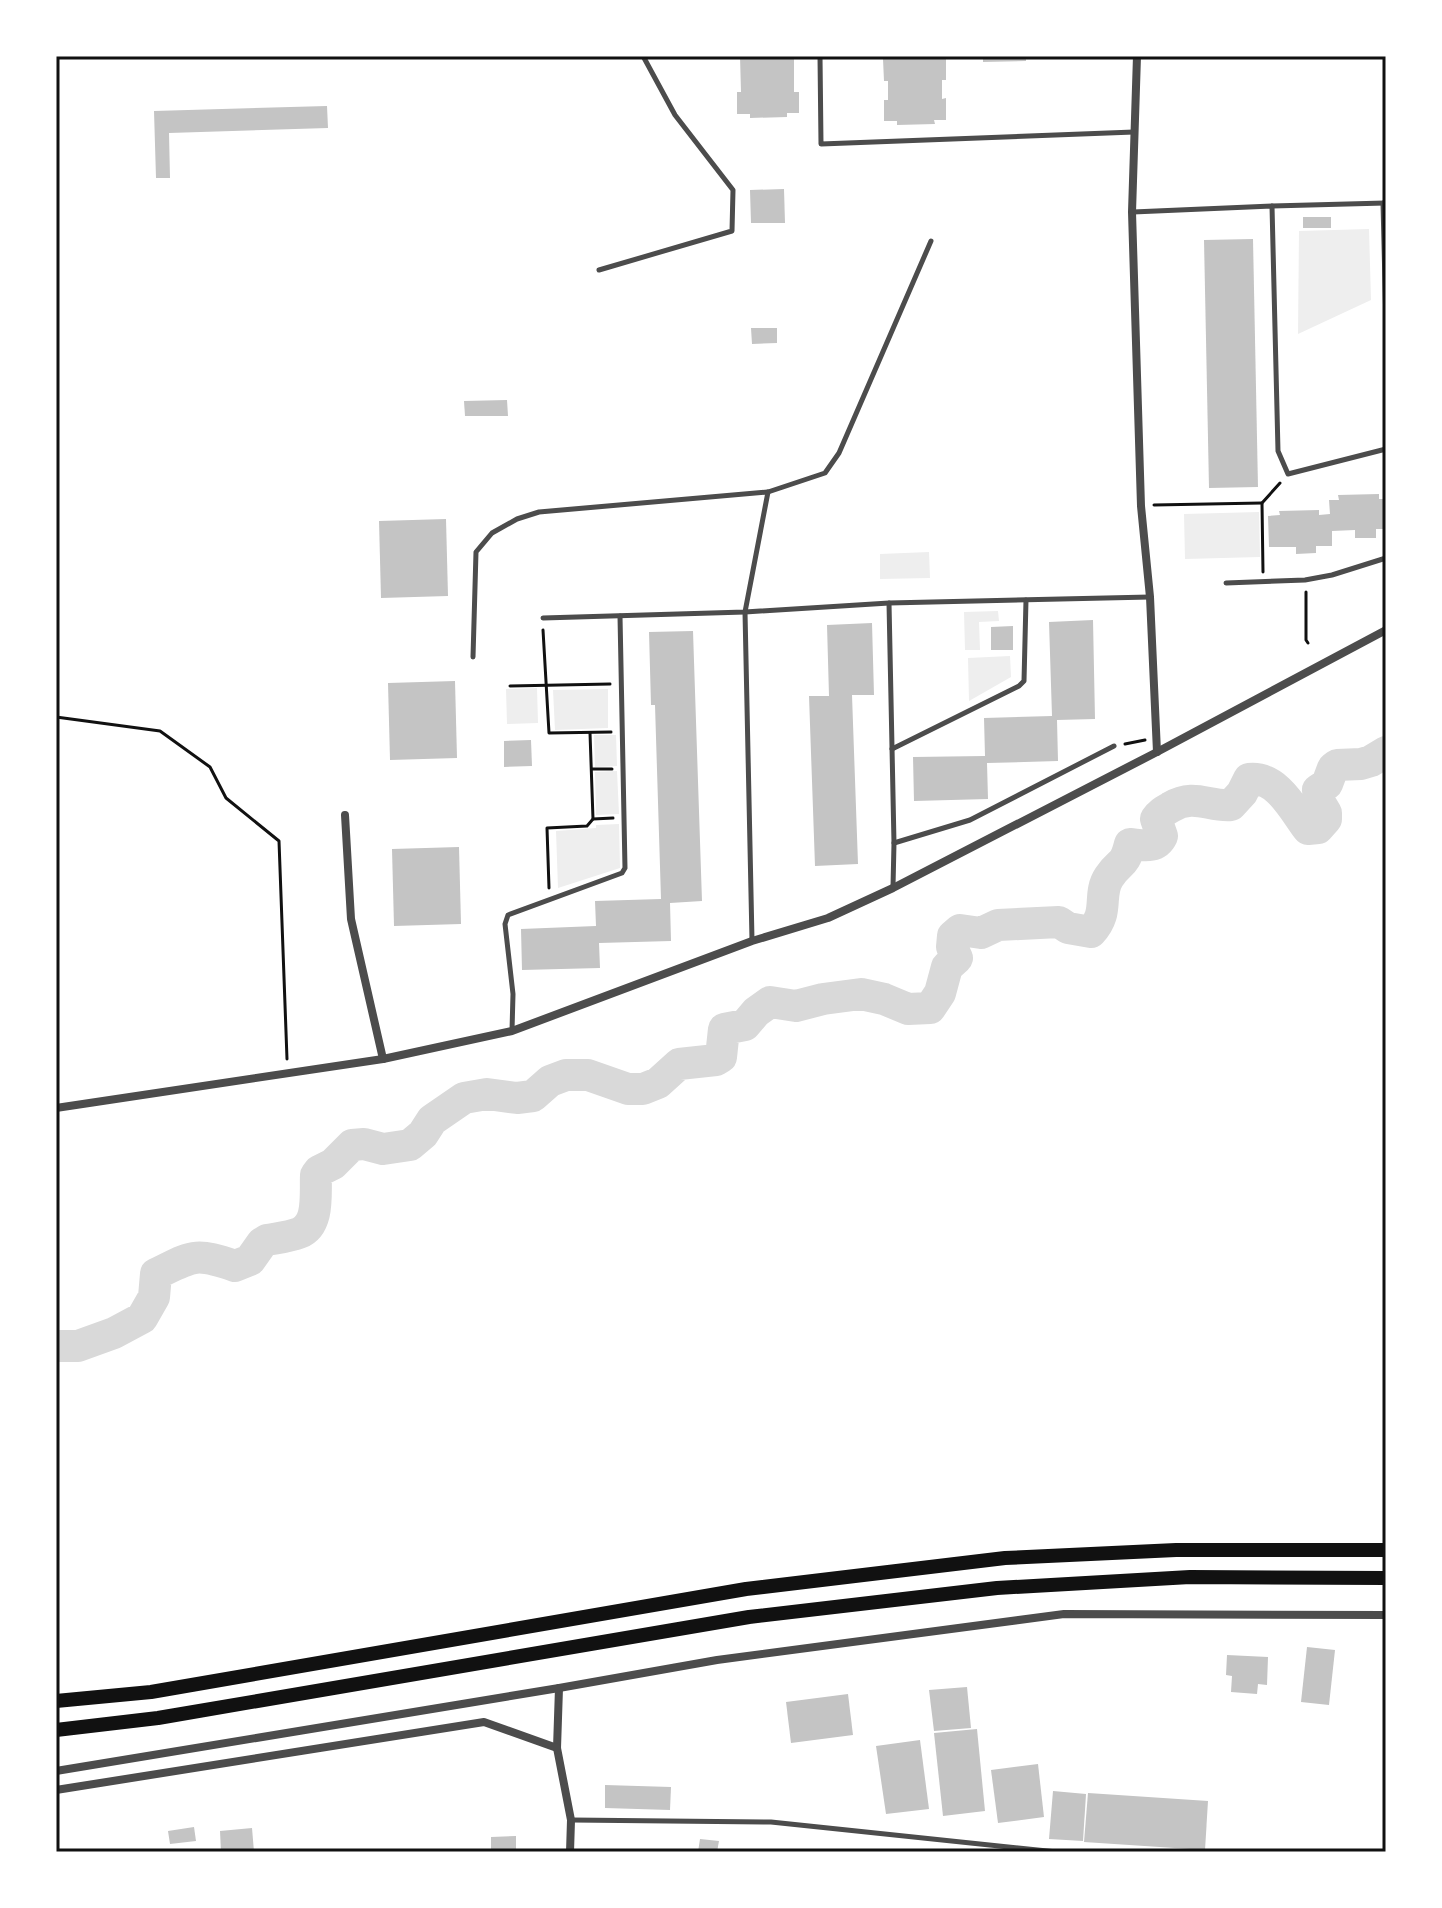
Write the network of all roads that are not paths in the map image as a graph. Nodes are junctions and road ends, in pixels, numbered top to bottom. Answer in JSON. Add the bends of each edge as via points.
{"nodes":[{"id":1,"x":643,"y":56,"type":"edge"},
{"id":2,"x":820,"y":56,"type":"edge"},
{"id":3,"x":1137,"y":56,"type":"edge"},
{"id":4,"x":1134,"y":132,"type":"junction"},
{"id":5,"x":1384,"y":203,"type":"edge"},
{"id":6,"x":1272,"y":206,"type":"junction"},
{"id":7,"x":1132,"y":212,"type":"junction"},
{"id":8,"x":931,"y":241,"type":"dead end"},
{"id":9,"x":599,"y":270,"type":"dead end"},
{"id":10,"x":1386,"y":325,"type":"edge"},
{"id":11,"x":1386,"y":449,"type":"edge"},
{"id":12,"x":768,"y":492,"type":"junction"},
{"id":13,"x":1386,"y":558,"type":"edge"},
{"id":14,"x":1226,"y":583,"type":"dead end"},
{"id":15,"x":1150,"y":597,"type":"junction"},
{"id":16,"x":1026,"y":600,"type":"junction"},
{"id":17,"x":889,"y":603,"type":"junction"},
{"id":18,"x":745,"y":612,"type":"junction"},
{"id":19,"x":620,"y":616,"type":"junction"},
{"id":20,"x":543,"y":618,"type":"road end"},
{"id":21,"x":1386,"y":630,"type":"edge"},
{"id":22,"x":473,"y":657,"type":"dead end"},
{"id":23,"x":1114,"y":746,"type":"road end"},
{"id":24,"x":891,"y":749,"type":"junction"},
{"id":25,"x":1157,"y":752,"type":"junction"},
{"id":26,"x":345,"y":815,"type":"dead end"},
{"id":27,"x":894,"y":843,"type":"junction"},
{"id":28,"x":893,"y":888,"type":"junction"},
{"id":29,"x":752,"y":941,"type":"junction"},
{"id":30,"x":512,"y":1031,"type":"junction"},
{"id":31,"x":383,"y":1059,"type":"junction"},
{"id":32,"x":56,"y":1108,"type":"edge"},
{"id":33,"x":1386,"y":1550,"type":"edge"},
{"id":34,"x":1386,"y":1578,"type":"edge"},
{"id":35,"x":1386,"y":1615,"type":"edge"},
{"id":36,"x":559,"y":1688,"type":"junction"},
{"id":37,"x":56,"y":1701,"type":"edge"},
{"id":38,"x":56,"y":1730,"type":"edge"},
{"id":39,"x":557,"y":1748,"type":"junction"},
{"id":40,"x":56,"y":1771,"type":"edge"},
{"id":41,"x":56,"y":1790,"type":"edge"},
{"id":42,"x":571,"y":1820,"type":"junction"},
{"id":43,"x":570,"y":1852,"type":"edge"},
{"id":44,"x":1057,"y":1852,"type":"edge"}],
"edges":[{"from":1,"to":9,"type":"lane","via":[[675,115],[733,190],[732,231]]},
{"from":2,"to":4,"type":"lane","via":[[821,144]]},
{"from":3,"to":4,"type":"street"},
{"from":4,"to":7,"type":"street"},
{"from":5,"to":6,"type":"lane"},
{"from":5,"to":10,"type":"lane"},
{"from":6,"to":7,"type":"lane"},
{"from":6,"to":11,"type":"lane","via":[[1278,451],[1288,474]]},
{"from":7,"to":15,"type":"street","via":[[1141,506]]},
{"from":8,"to":12,"type":"lane","via":[[839,453],[825,473]]},
{"from":12,"to":18,"type":"lane"},
{"from":12,"to":22,"type":"lane","via":[[539,512],[517,519],[492,533],[476,552]]},
{"from":13,"to":14,"type":"lane","via":[[1305,580]]},
{"from":15,"to":16,"type":"lane"},
{"from":15,"to":25,"type":"street"},
{"from":16,"to":17,"type":"lane"},
{"from":16,"to":24,"type":"lane","via":[[1024,681]]},
{"from":17,"to":18,"type":"lane"},
{"from":17,"to":24,"type":"lane"},
{"from":18,"to":19,"type":"lane"},
{"from":18,"to":29,"type":"lane"},
{"from":19,"to":20,"type":"lane"},
{"from":19,"to":30,"type":"lane","via":[[625,868],[508,915]]},
{"from":21,"to":25,"type":"street"},
{"from":23,"to":27,"type":"lane","via":[[970,820]]},
{"from":24,"to":27,"type":"lane"},
{"from":25,"to":28,"type":"street"},
{"from":26,"to":31,"type":"street","via":[[351,919]]},
{"from":27,"to":28,"type":"lane"},
{"from":28,"to":29,"type":"street","via":[[828,918]]},
{"from":29,"to":30,"type":"street"},
{"from":30,"to":31,"type":"street"},
{"from":31,"to":32,"type":"street"},
{"from":33,"to":37,"type":"main road","via":[[1176,1550],[1005,1558],[746,1589],[166,1690]]},
{"from":34,"to":38,"type":"main road","via":[[1190,1577],[997,1588],[749,1617],[173,1716]]},
{"from":35,"to":36,"type":"street","via":[[1064,1614],[717,1660]]},
{"from":36,"to":39,"type":"street"},
{"from":36,"to":40,"type":"street"},
{"from":39,"to":41,"type":"street","via":[[484,1722]]},
{"from":39,"to":42,"type":"street"},
{"from":42,"to":43,"type":"street"},
{"from":42,"to":44,"type":"lane","via":[[771,1822]]}]}
